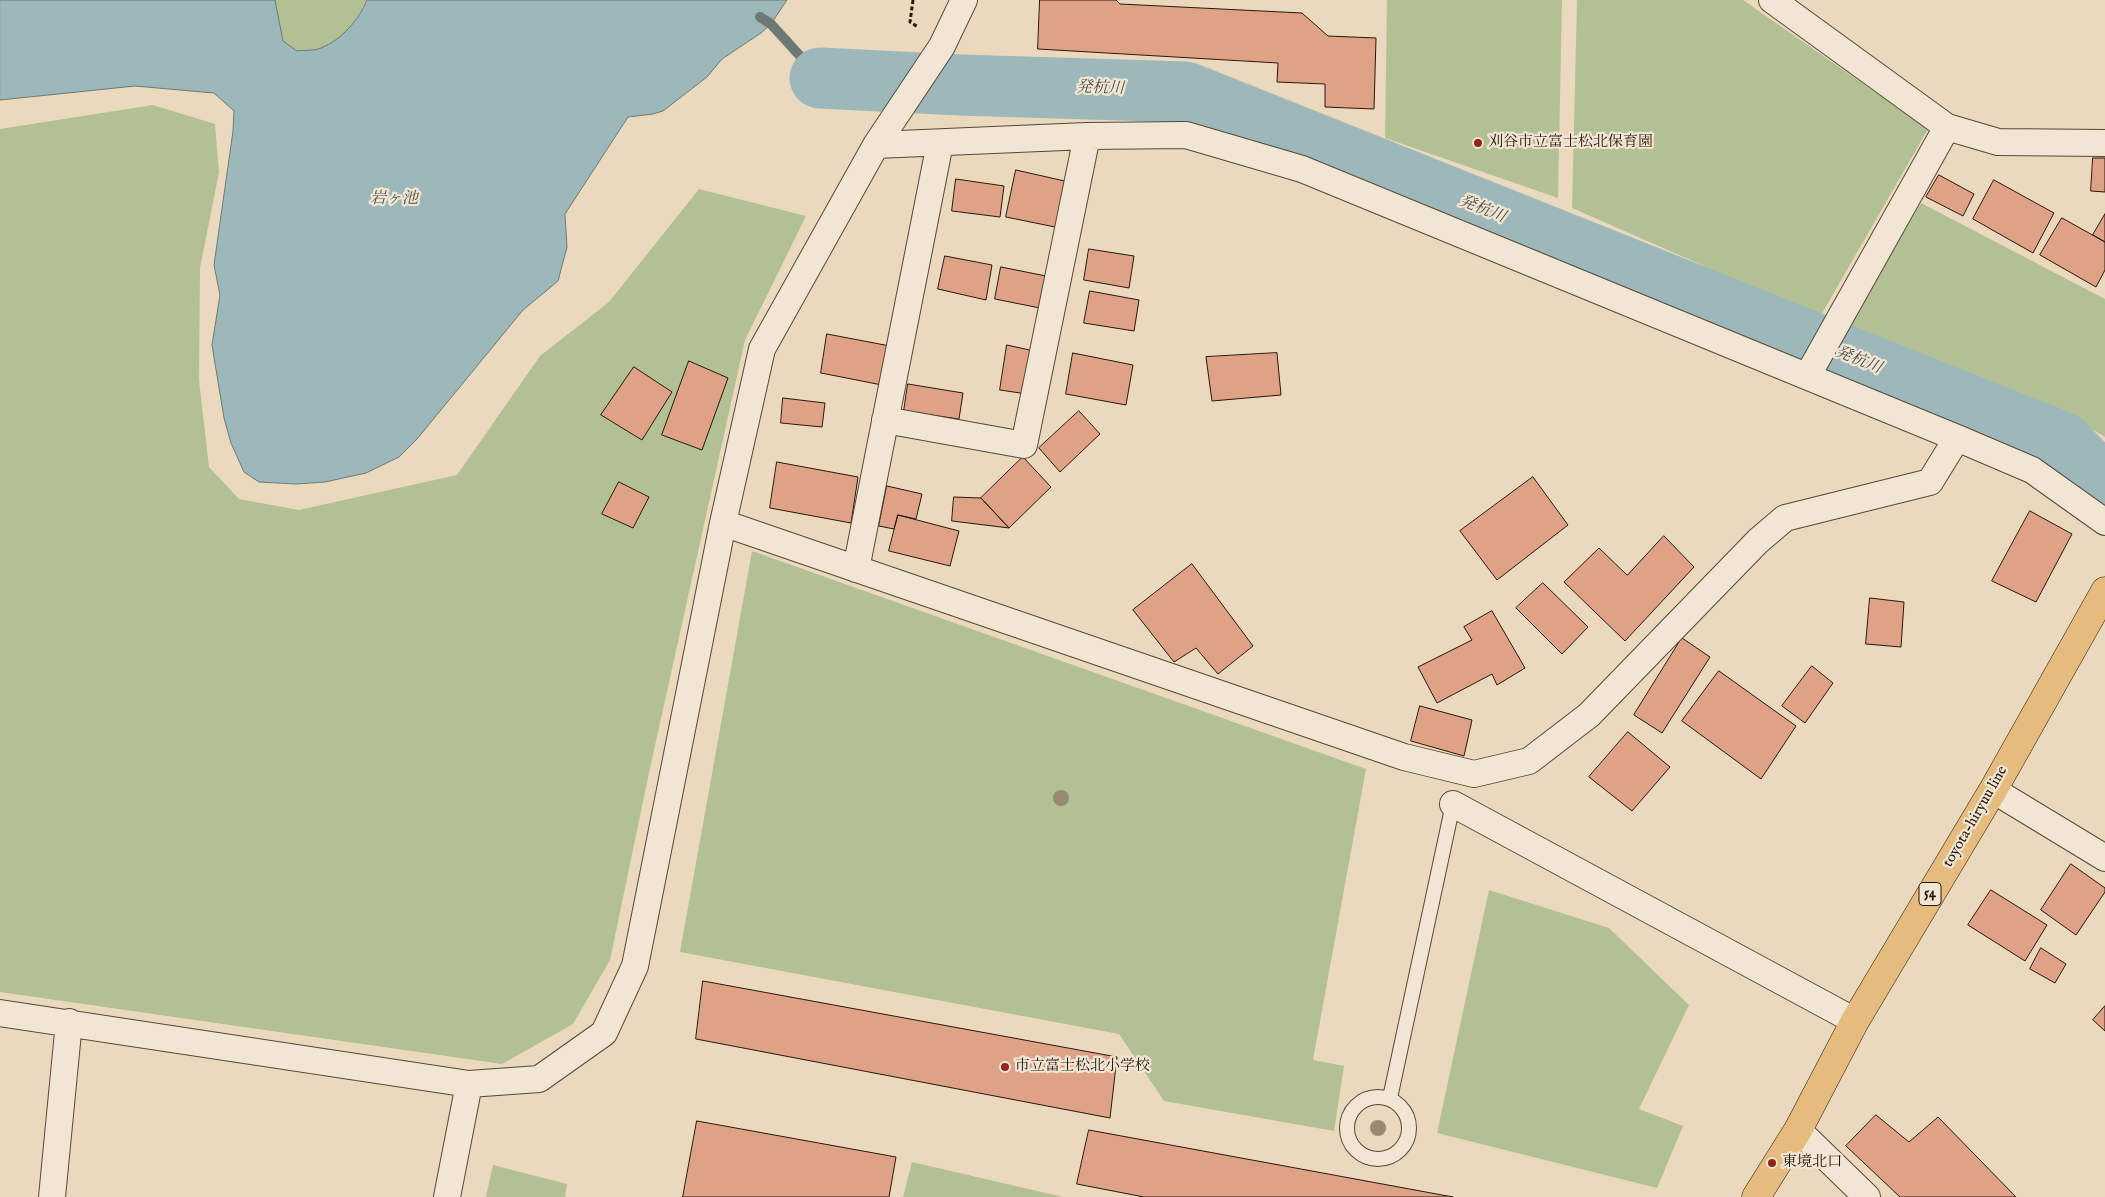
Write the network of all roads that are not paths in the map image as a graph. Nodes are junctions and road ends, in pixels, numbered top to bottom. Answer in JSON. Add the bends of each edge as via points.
{"nodes":[{"id":1,"x":964,"y":0,"type":"edge"},
{"id":2,"x":1772,"y":0,"type":"edge"},
{"id":3,"x":1947,"y":127,"type":"junction"},
{"id":4,"x":1087,"y":136,"type":"junction"},
{"id":5,"x":2105,"y":142,"type":"edge"},
{"id":6,"x":940,"y":143,"type":"junction"},
{"id":7,"x":876,"y":145,"type":"junction"},
{"id":8,"x":1808,"y":376,"type":"junction"},
{"id":9,"x":885,"y":420,"type":"junction"},
{"id":10,"x":1958,"y":438,"type":"junction"},
{"id":11,"x":2105,"y":522,"type":"edge"},
{"id":12,"x":724,"y":523,"type":"junction"},
{"id":13,"x":856,"y":569,"type":"junction"},
{"id":14,"x":2105,"y":591,"type":"edge"},
{"id":15,"x":1993,"y":790,"type":"junction"},
{"id":16,"x":1453,"y":804,"type":"joint"},
{"id":17,"x":2105,"y":858,"type":"edge"},
{"id":18,"x":0,"y":1013,"type":"edge"},
{"id":19,"x":1855,"y":1021,"type":"junction"},
{"id":20,"x":69,"y":1022,"type":"junction"},
{"id":21,"x":469,"y":1084,"type":"junction"},
{"id":22,"x":1390,"y":1098,"type":"junction"},
{"id":23,"x":1798,"y":1130,"type":"junction"},
{"id":24,"x":52,"y":1197,"type":"edge"},
{"id":25,"x":447,"y":1197,"type":"edge"},
{"id":26,"x":1756,"y":1197,"type":"edge"},
{"id":27,"x":1867,"y":1197,"type":"edge"}],
"edges":[{"from":1,"to":7,"type":"street","via":[[942,46]]},
{"from":2,"to":3,"type":"street"},
{"from":3,"to":5,"type":"street","via":[[1998,142]]},
{"from":3,"to":8,"type":"street"},
{"from":4,"to":6,"type":"street"},
{"from":4,"to":8,"type":"street","via":[[1186,135],[1302,169]]},
{"from":4,"to":9,"type":"street","via":[[1024,445]]},
{"from":6,"to":7,"type":"street"},
{"from":6,"to":9,"type":"street"},
{"from":7,"to":12,"type":"street","via":[[762,349]]},
{"from":8,"to":10,"type":"street"},
{"from":9,"to":13,"type":"street"},
{"from":10,"to":11,"type":"street","via":[[2032,470]]},
{"from":10,"to":13,"type":"street","via":[[1930,482],[1785,518],[1758,541],[1589,715],[1529,761],[1474,774],[1404,757]]},
{"from":12,"to":13,"type":"street"},
{"from":12,"to":21,"type":"street","via":[[635,966],[604,1033],[540,1079]]},
{"from":14,"to":15,"type":"main road","name":"toyota-hiryuu line","number":"54"},
{"from":15,"to":17,"type":"street"},
{"from":15,"to":19,"type":"main road","name":"toyota-hiryuu line","number":"54"},
{"from":16,"to":19,"type":"street"},
{"from":16,"to":22,"type":"lane"},
{"from":18,"to":20,"type":"street"},
{"from":19,"to":23,"type":"main road","name":"toyota-hiryuu line","number":"54"},
{"from":20,"to":21,"type":"street"},
{"from":20,"to":24,"type":"street"},
{"from":21,"to":25,"type":"street"},
{"from":22,"to":22,"type":"lane","via":[[1405,1112],[1408,1128],[1405,1143],[1390,1157],[1368,1158],[1359,1154],[1347,1137],[1346,1127],[1352,1108],[1369,1097]]},
{"from":23,"to":26,"type":"main road","name":"toyota-hiryuu line","number":"54"},
{"from":23,"to":27,"type":"street"}]}
